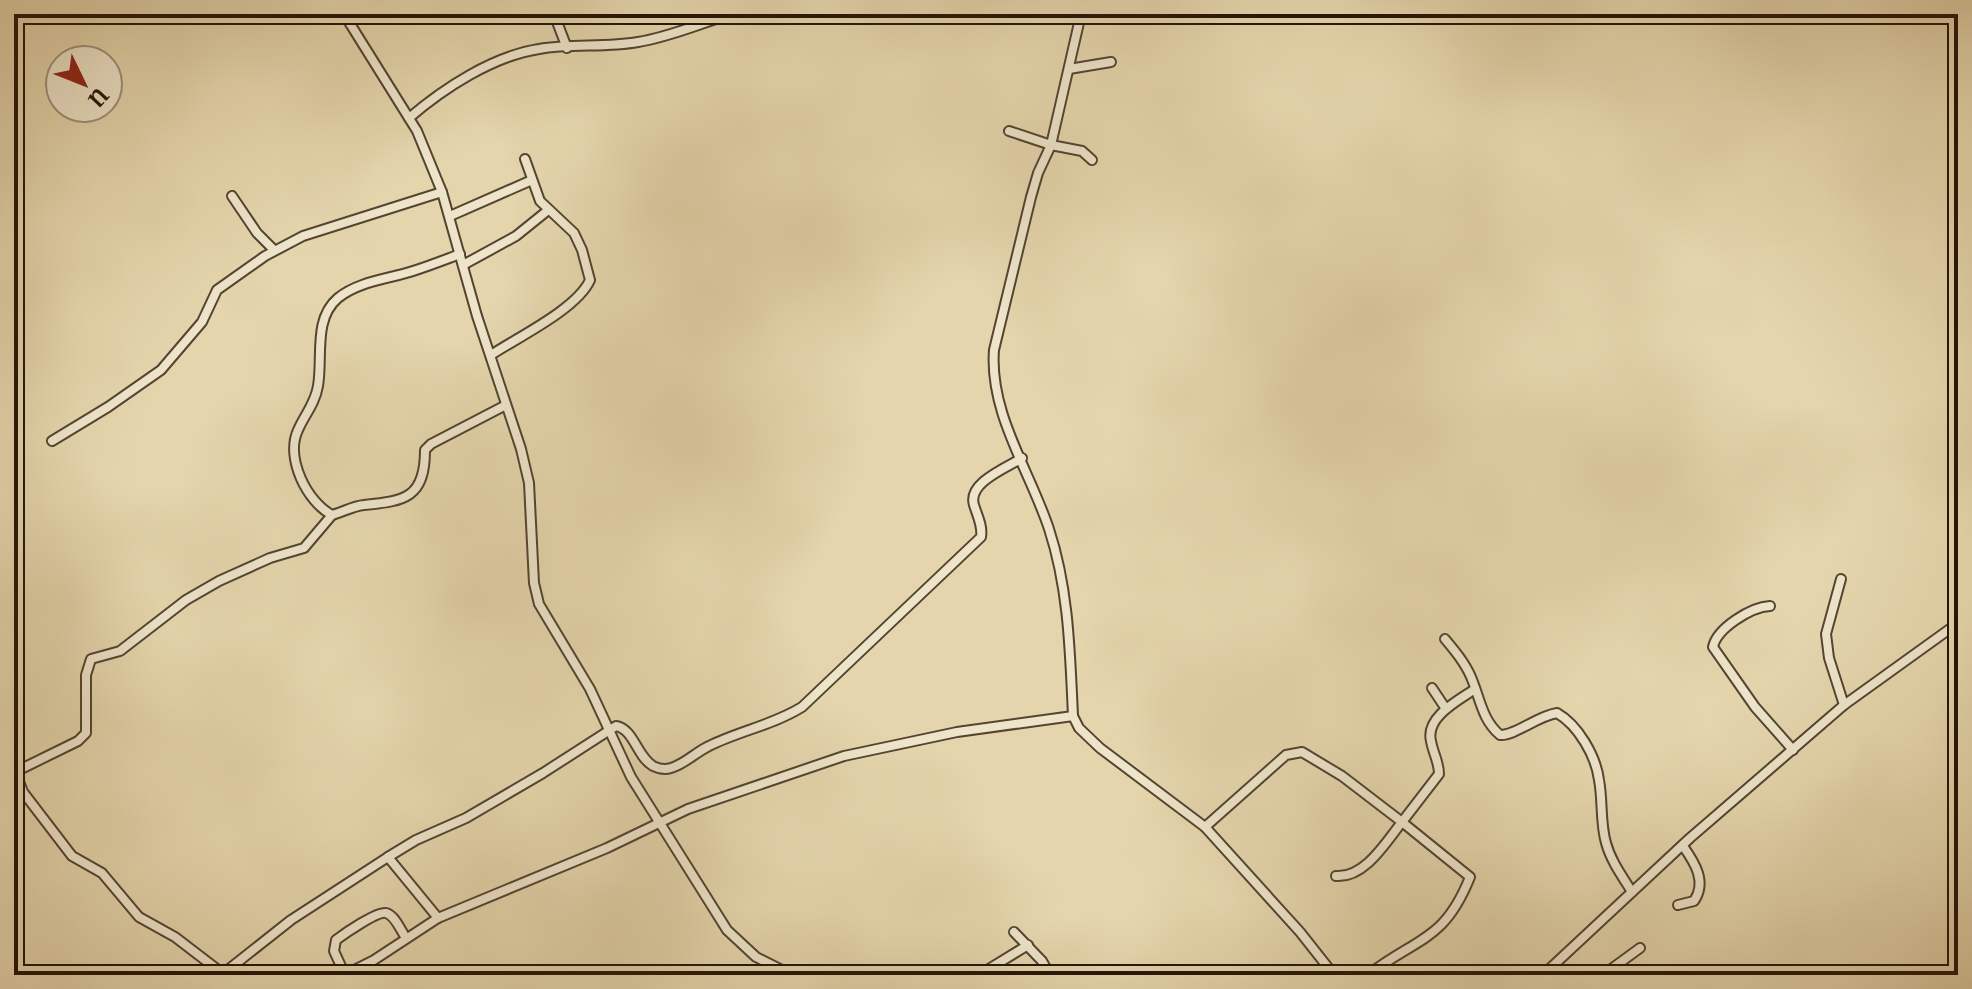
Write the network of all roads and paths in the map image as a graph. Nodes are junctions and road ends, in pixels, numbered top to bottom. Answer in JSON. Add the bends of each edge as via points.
{"nodes":[{"id":1,"x":344,"y":14,"type":"edge"},
{"id":2,"x":554,"y":14,"type":"edge"},
{"id":3,"x":732,"y":14,"type":"edge"},
{"id":4,"x":1081,"y":14,"type":"edge"},
{"id":5,"x":567,"y":48,"type":"junction"},
{"id":6,"x":1111,"y":62,"type":"dead end"},
{"id":7,"x":1069,"y":69,"type":"junction"},
{"id":8,"x":409,"y":118,"type":"junction"},
{"id":9,"x":1009,"y":131,"type":"dead end"},
{"id":10,"x":1051,"y":145,"type":"junction"},
{"id":11,"x":525,"y":159,"type":"dead end"},
{"id":12,"x":1092,"y":160,"type":"dead end"},
{"id":13,"x":532,"y":180,"type":"junction"},
{"id":14,"x":442,"y":192,"type":"junction"},
{"id":15,"x":232,"y":196,"type":"dead end"},
{"id":16,"x":547,"y":211,"type":"junction"},
{"id":17,"x":450,"y":216,"type":"junction"},
{"id":18,"x":274,"y":250,"type":"junction"},
{"id":19,"x":460,"y":254,"type":"junction"},
{"id":20,"x":463,"y":265,"type":"junction"},
{"id":21,"x":491,"y":355,"type":"junction"},
{"id":22,"x":506,"y":405,"type":"junction"},
{"id":23,"x":52,"y":441,"type":"dead end"},
{"id":24,"x":1022,"y":458,"type":"junction"},
{"id":25,"x":332,"y":515,"type":"junction"},
{"id":26,"x":1841,"y":579,"type":"dead end"},
{"id":27,"x":1770,"y":606,"type":"dead end"},
{"id":28,"x":1958,"y":623,"type":"edge"},
{"id":29,"x":1445,"y":639,"type":"dead end"},
{"id":30,"x":1432,"y":688,"type":"dead end"},
{"id":31,"x":1475,"y":689,"type":"junction"},
{"id":32,"x":1844,"y":705,"type":"junction"},
{"id":33,"x":1446,"y":709,"type":"junction"},
{"id":34,"x":1073,"y":716,"type":"junction"},
{"id":35,"x":609,"y":729,"type":"junction"},
{"id":36,"x":1793,"y":750,"type":"junction"},
{"id":37,"x":659,"y":822,"type":"junction"},
{"id":38,"x":1402,"y":822,"type":"junction"},
{"id":39,"x":1205,"y":827,"type":"junction"},
{"id":40,"x":1683,"y":846,"type":"junction"},
{"id":41,"x":388,"y":857,"type":"junction"},
{"id":42,"x":1336,"y":876,"type":"dead end"},
{"id":43,"x":1632,"y":892,"type":"junction"},
{"id":44,"x":1678,"y":905,"type":"dead end"},
{"id":45,"x":438,"y":918,"type":"junction"},
{"id":46,"x":1014,"y":932,"type":"dead end"},
{"id":47,"x":406,"y":938,"type":"junction"},
{"id":48,"x":1028,"y":945,"type":"junction"},
{"id":49,"x":1640,"y":948,"type":"dead end"},
{"id":50,"x":1554,"y":971,"type":"edge"},
{"id":51,"x":221,"y":974,"type":"edge"},
{"id":52,"x":235,"y":975,"type":"edge"},
{"id":53,"x":344,"y":975,"type":"edge"},
{"id":54,"x":792,"y":975,"type":"edge"},
{"id":55,"x":979,"y":975,"type":"edge"},
{"id":56,"x":1050,"y":975,"type":"edge"},
{"id":57,"x":1334,"y":975,"type":"edge"},
{"id":58,"x":1368,"y":975,"type":"edge"},
{"id":59,"x":1543,"y":975,"type":"edge"},
{"id":60,"x":1603,"y":975,"type":"edge"}],
"edges":[{"from":1,"to":8,"type":"street"},
{"from":2,"to":5,"type":"street"},
{"from":3,"to":5,"type":"street","via":[[635,43]]},
{"from":4,"to":7,"type":"street"},
{"from":5,"to":8,"type":"street","via":[[510,57],[460,82]]},
{"from":6,"to":7,"type":"street"},
{"from":7,"to":10,"type":"street"},
{"from":8,"to":14,"type":"street"},
{"from":9,"to":10,"type":"street"},
{"from":10,"to":12,"type":"street","via":[[1082,151]]},
{"from":10,"to":24,"type":"street","via":[[1031,197],[992,370]]},
{"from":11,"to":13,"type":"street"},
{"from":13,"to":16,"type":"street"},
{"from":13,"to":17,"type":"street"},
{"from":14,"to":17,"type":"street"},
{"from":14,"to":18,"type":"street"},
{"from":15,"to":18,"type":"street"},
{"from":16,"to":20,"type":"street","via":[[516,236]]},
{"from":16,"to":21,"type":"street","via":[[574,233],[589,284],[567,307]]},
{"from":17,"to":19,"type":"street"},
{"from":18,"to":23,"type":"street","via":[[217,290],[202,322],[161,370]]},
{"from":19,"to":20,"type":"street"},
{"from":19,"to":25,"type":"street","via":[[354,289],[338,298],[325,316],[315,403],[295,444],[303,483],[312,499]]},
{"from":20,"to":21,"type":"street"},
{"from":21,"to":22,"type":"street"},
{"from":22,"to":25,"type":"street","via":[[431,444],[418,486],[404,499]]},
{"from":22,"to":35,"type":"street","via":[[529,483],[539,604]]},
{"from":24,"to":34,"type":"street","via":[[1063,581]]},
{"from":24,"to":35,"type":"street","via":[[975,489],[972,499],[981,537],[802,707],[668,769],[648,762],[623,727]]},
{"from":25,"to":51,"type":"street","via":[[304,548],[219,581],[120,651],[91,659],[86,733],[19,770],[17,776],[23,792],[72,856],[102,873],[139,917],[175,937]]},
{"from":26,"to":32,"type":"street","via":[[1826,634]]},
{"from":27,"to":36,"type":"street","via":[[1757,607],[1733,623],[1713,647]]},
{"from":28,"to":32,"type":"street"},
{"from":29,"to":31,"type":"street"},
{"from":30,"to":33,"type":"street"},
{"from":31,"to":33,"type":"street"},
{"from":31,"to":43,"type":"street","via":[[1485,719],[1500,735],[1557,713],[1581,737],[1599,777],[1605,841]]},
{"from":32,"to":36,"type":"street"},
{"from":33,"to":38,"type":"street","via":[[1429,732],[1439,774]]},
{"from":34,"to":37,"type":"street","via":[[957,732],[844,756]]},
{"from":34,"to":39,"type":"street","via":[[1100,748]]},
{"from":35,"to":37,"type":"street"},
{"from":35,"to":41,"type":"street","via":[[466,818]]},
{"from":36,"to":40,"type":"street"},
{"from":37,"to":45,"type":"street"},
{"from":37,"to":54,"type":"street","via":[[727,930],[756,957]]},
{"from":38,"to":39,"type":"street","via":[[1342,776],[1296,751]]},
{"from":38,"to":42,"type":"street","via":[[1359,871]]},
{"from":38,"to":58,"type":"street","via":[[1470,877],[1445,923]]},
{"from":39,"to":57,"type":"street"},
{"from":40,"to":43,"type":"street"},
{"from":40,"to":44,"type":"street","via":[[1698,870],[1700,890],[1694,901]]},
{"from":41,"to":45,"type":"street"},
{"from":41,"to":51,"type":"street","via":[[291,920]]},
{"from":43,"to":50,"type":"street"},
{"from":45,"to":47,"type":"street"},
{"from":46,"to":48,"type":"street"},
{"from":47,"to":53,"type":"street"},
{"from":47,"to":53,"type":"street","via":[[389,914],[365,921],[336,940],[334,951]]},
{"from":48,"to":55,"type":"street"},
{"from":48,"to":56,"type":"street"},
{"from":49,"to":60,"type":"street"},
{"from":50,"to":59,"type":"street"},
{"from":51,"to":52,"type":"street"}]}
